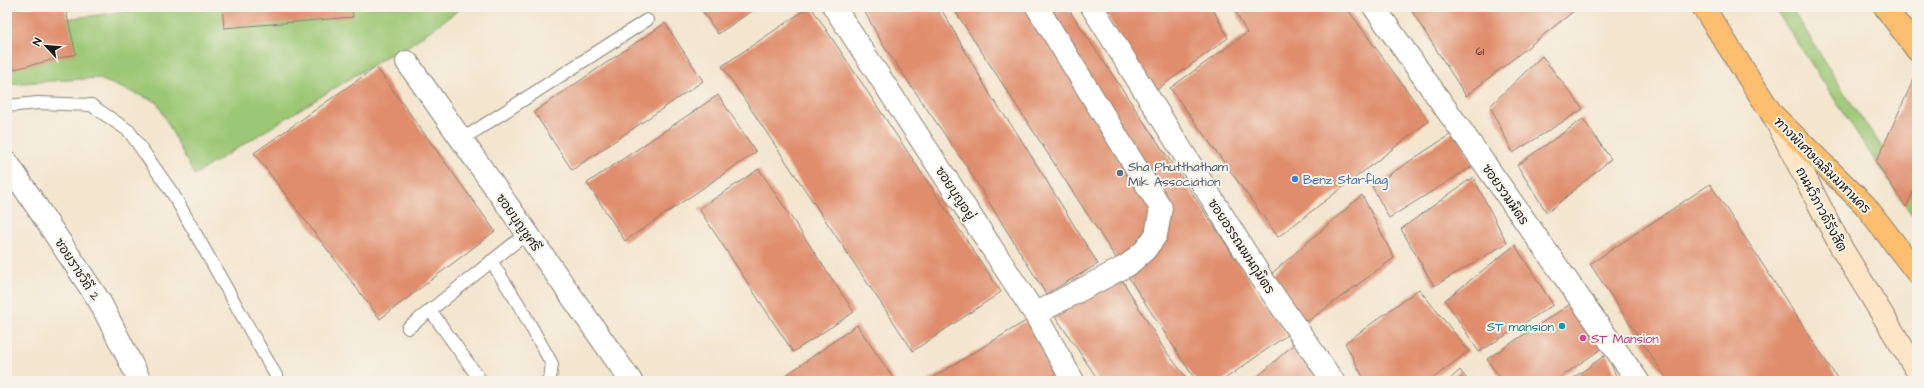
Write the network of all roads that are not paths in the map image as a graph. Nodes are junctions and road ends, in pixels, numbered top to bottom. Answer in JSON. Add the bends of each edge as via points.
{"nodes":[{"id":1,"x":834,"y":7,"type":"edge"},
{"id":2,"x":1037,"y":7,"type":"edge"},
{"id":3,"x":1092,"y":7,"type":"edge"},
{"id":4,"x":1374,"y":7,"type":"edge"},
{"id":5,"x":1703,"y":7,"type":"edge"},
{"id":6,"x":1884,"y":7,"type":"edge"},
{"id":7,"x":648,"y":20,"type":"dead end"},
{"id":8,"x":1917,"y":50,"type":"edge"},
{"id":9,"x":407,"y":62,"type":"dead end"},
{"id":10,"x":7,"y":106,"type":"edge"},
{"id":11,"x":1772,"y":114,"type":"junction"},
{"id":12,"x":461,"y":140,"type":"junction"},
{"id":13,"x":7,"y":162,"type":"edge"},
{"id":14,"x":527,"y":233,"type":"junction"},
{"id":15,"x":491,"y":262,"type":"junction"},
{"id":16,"x":1917,"y":273,"type":"edge"},
{"id":17,"x":430,"y":310,"type":"junction"},
{"id":18,"x":1035,"y":314,"type":"junction"},
{"id":19,"x":408,"y":328,"type":"dead end"},
{"id":20,"x":1917,"y":371,"type":"edge"},
{"id":21,"x":140,"y":381,"type":"edge"},
{"id":22,"x":279,"y":381,"type":"edge"},
{"id":23,"x":481,"y":381,"type":"edge"},
{"id":24,"x":547,"y":381,"type":"edge"},
{"id":25,"x":631,"y":381,"type":"edge"},
{"id":26,"x":1073,"y":381,"type":"edge"},
{"id":27,"x":1333,"y":381,"type":"edge"},
{"id":28,"x":1638,"y":381,"type":"edge"}],
"edges":[{"from":1,"to":18,"type":"street","name":"ซอยบุญอยู่"},
{"from":2,"to":18,"type":"street","via":[[1161,208],[1156,235],[1128,265]]},
{"from":3,"to":27,"type":"street","name":"ซอยอรรณพนฤมิตร","via":[[1261,277]]},
{"from":4,"to":28,"type":"street","name":"ซอยรวมมิตร"},
{"from":5,"to":11,"type":"highway","name":"ถนนวิภาวดีรังสิต"},
{"from":6,"to":8,"type":"highway"},
{"from":7,"to":12,"type":"lane"},
{"from":9,"to":12,"type":"street","name":"ซอยบุญชูศรี"},
{"from":10,"to":22,"type":"lane","via":[[38,103],[91,105],[129,131],[173,194]]},
{"from":11,"to":16,"type":"highway","name":"ทางพิเศษเฉลิมมหานคร","via":[[1865,205]]},
{"from":11,"to":20,"type":"main road","name":"ถนนวิภาวดีรังสิต","via":[[1842,249]]},
{"from":12,"to":14,"type":"street","name":"ซอยบุญชูศรี"},
{"from":13,"to":21,"type":"street","name":"ซอยราชวิถี 2","via":[[100,302]]},
{"from":14,"to":15,"type":"lane"},
{"from":14,"to":25,"type":"street","name":"ซอยบุญชูศรี"},
{"from":15,"to":17,"type":"lane"},
{"from":15,"to":24,"type":"lane","via":[[552,364],[550,379]]},
{"from":17,"to":19,"type":"lane"},
{"from":17,"to":23,"type":"lane"},
{"from":18,"to":26,"type":"street","name":"ซอยบุญอยู่"}]}
